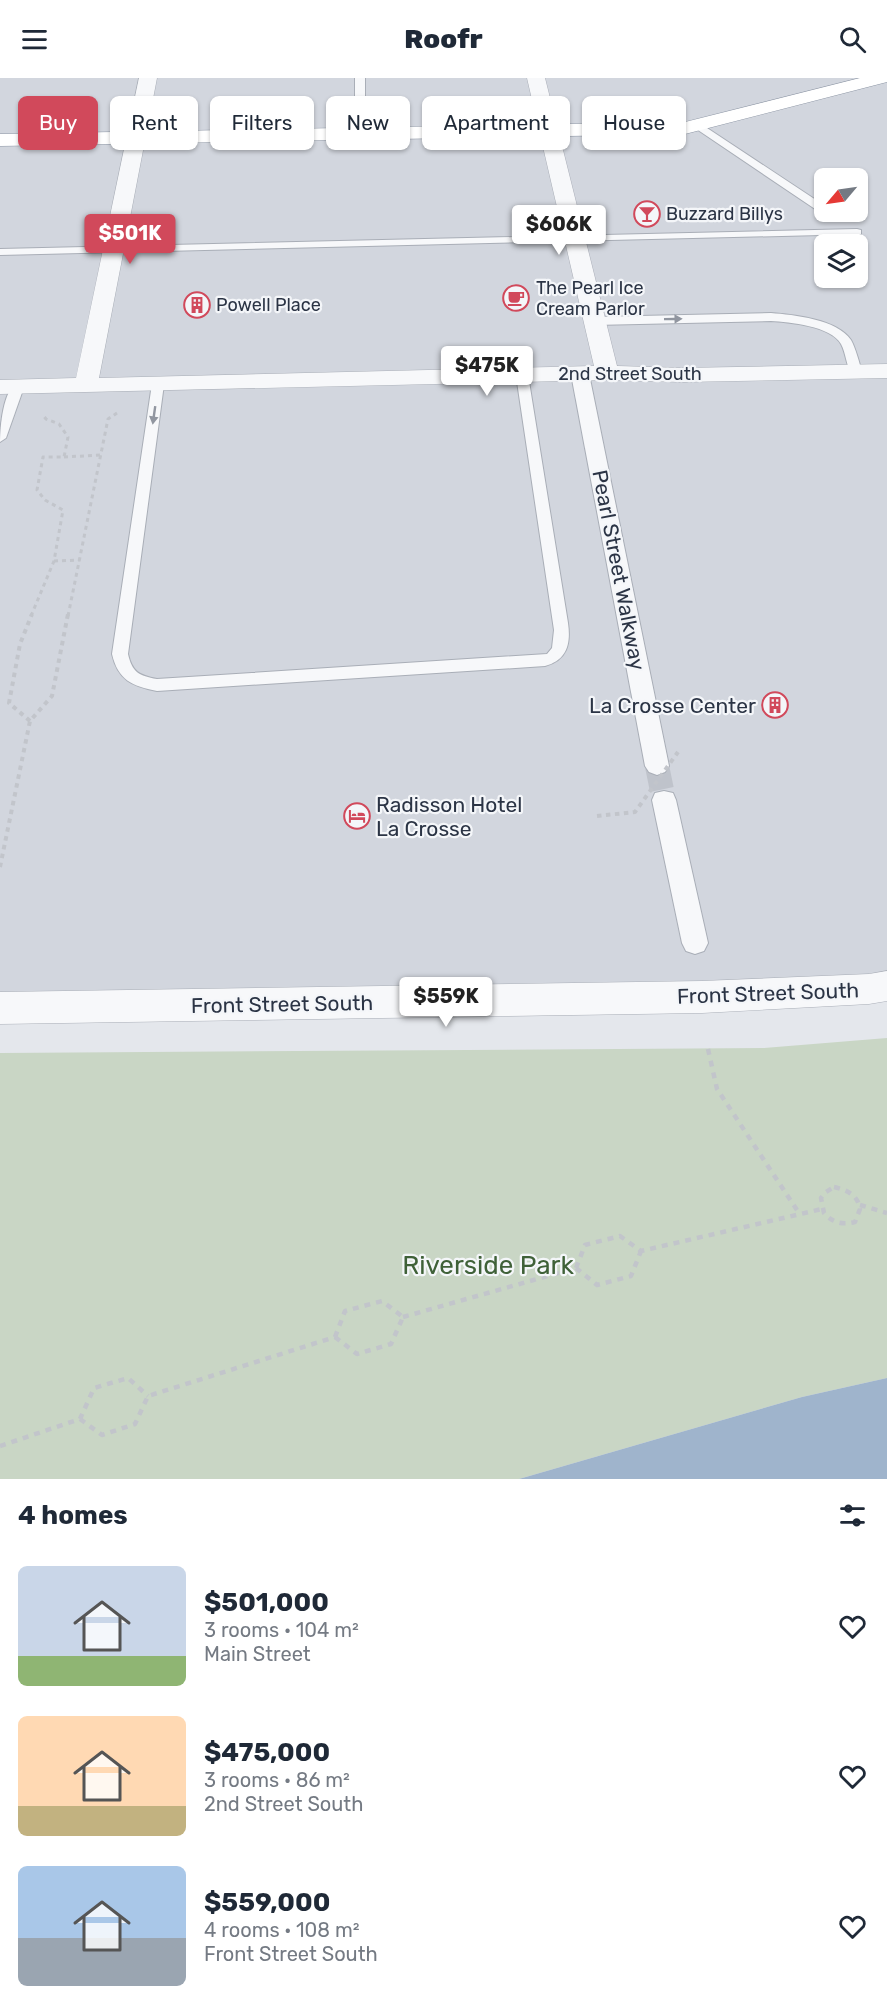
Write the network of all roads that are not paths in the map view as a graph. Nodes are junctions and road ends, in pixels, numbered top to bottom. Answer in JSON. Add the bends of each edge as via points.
{"nodes":[{"id":1,"x":148,"y":78,"type":"edge"},
{"id":2,"x":360,"y":78,"type":"edge"},
{"id":3,"x":536,"y":78,"type":"edge"},
{"id":4,"x":885,"y":78,"type":"edge"},
{"id":5,"x":145,"y":96,"type":"edge"},
{"id":6,"x":360,"y":96,"type":"edge"},
{"id":7,"x":540,"y":96,"type":"edge"},
{"id":8,"x":698,"y":126,"type":"junction"},
{"id":9,"x":570,"y":129,"type":"edge"},
{"id":10,"x":326,"y":134,"type":"edge"},
{"id":11,"x":198,"y":136,"type":"edge"},
{"id":12,"x":110,"y":138,"type":"edge"},
{"id":13,"x":0,"y":140,"type":"edge"},
{"id":14,"x":135,"y":150,"type":"edge"},
{"id":15,"x":554,"y":150,"type":"edge"},
{"id":16,"x":814,"y":204,"type":"edge"},
{"id":17,"x":842,"y":222,"type":"edge"},
{"id":18,"x":574,"y":238,"type":"junction"},
{"id":19,"x":113,"y":251,"type":"junction"},
{"id":20,"x":0,"y":252,"type":"edge"},
{"id":21,"x":594,"y":321,"type":"junction"},
{"id":22,"x":887,"y":371,"type":"edge"},
{"id":23,"x":856,"y":372,"type":"junction"},
{"id":24,"x":607,"y":373,"type":"junction"},
{"id":25,"x":580,"y":374,"type":"junction"},
{"id":26,"x":522,"y":375,"type":"junction"},
{"id":27,"x":158,"y":384,"type":"junction"},
{"id":28,"x":86,"y":386,"type":"junction"},
{"id":29,"x":9,"y":387,"type":"edge"},
{"id":30,"x":0,"y":438,"type":"edge"},
{"id":31,"x":657,"y":766,"type":"tunnel mouth"},
{"id":32,"x":664,"y":801,"type":"tunnel mouth"},
{"id":33,"x":695,"y":943,"type":"dead end"},
{"id":34,"x":887,"y":986,"type":"edge"},
{"id":35,"x":0,"y":1008,"type":"edge"}],
"edges":[{"from":1,"to":5,"type":"street"},
{"from":2,"to":6,"type":"lane"},
{"from":3,"to":7,"type":"street"},
{"from":4,"to":8,"type":"highway"},
{"from":8,"to":9,"type":"highway"},
{"from":8,"to":16,"type":"lane"},
{"from":10,"to":11,"type":"highway"},
{"from":12,"to":13,"type":"highway"},
{"from":14,"to":19,"type":"street"},
{"from":15,"to":18,"type":"street"},
{"from":17,"to":18,"type":"lane","via":[[857,232]]},
{"from":18,"to":19,"type":"lane"},
{"from":18,"to":21,"type":"street"},
{"from":19,"to":20,"type":"lane"},
{"from":19,"to":28,"type":"street"},
{"from":21,"to":23,"type":"lane","one_way":true,"via":[[802,319],[839,334],[846,342]]},
{"from":21,"to":24,"type":"street"},
{"from":22,"to":23,"type":"street","name":"2nd Street South"},
{"from":23,"to":24,"type":"street","name":"2nd Street South"},
{"from":24,"to":25,"type":"street","name":"2nd Street South"},
{"from":25,"to":26,"type":"street","name":"2nd Street South"},
{"from":25,"to":31,"type":"street","name":"Pearl Street Walkway"},
{"from":26,"to":27,"type":"street","name":"2nd Street South"},
{"from":27,"to":26,"type":"lane","one_way":true,"via":[[120,654],[127,676],[157,685],[552,658],[561,650],[563,640]]},
{"from":27,"to":28,"type":"street","name":"2nd Street South"},
{"from":28,"to":29,"type":"street","name":"2nd Street South"},
{"from":29,"to":30,"type":"lane"},
{"from":32,"to":33,"type":"street"},
{"from":34,"to":35,"type":"street","name":"Front Street South","via":[[702,996]]}]}
